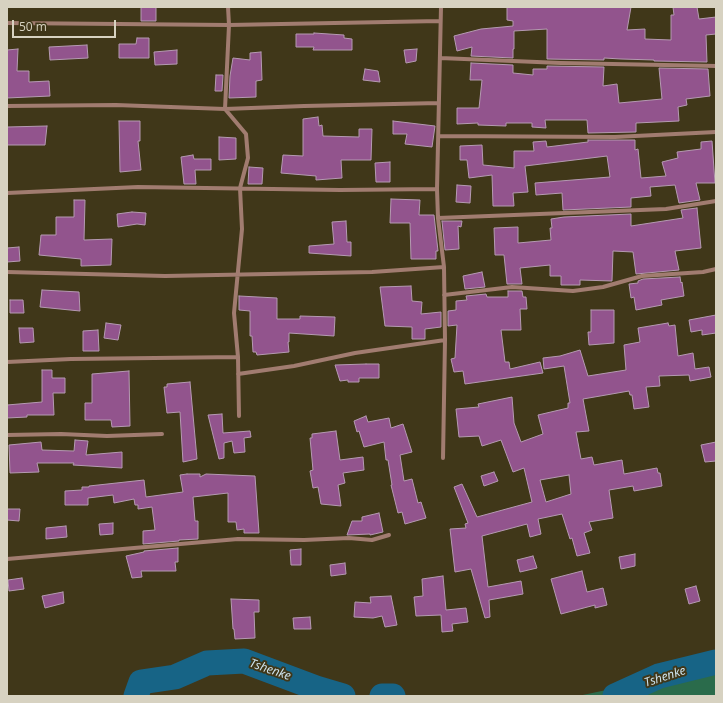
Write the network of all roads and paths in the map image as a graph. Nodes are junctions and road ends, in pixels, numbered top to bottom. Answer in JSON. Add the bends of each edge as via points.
{"nodes":[{"id":1,"x":228,"y":7,"type":"edge"},
{"id":2,"x":441,"y":7,"type":"edge"},
{"id":3,"x":440,"y":21,"type":"junction"},
{"id":4,"x":7,"y":23,"type":"edge"},
{"id":5,"x":229,"y":25,"type":"junction"},
{"id":6,"x":440,"y":58,"type":"junction"},
{"id":7,"x":716,"y":66,"type":"edge"},
{"id":8,"x":439,"y":104,"type":"junction"},
{"id":9,"x":7,"y":106,"type":"edge"},
{"id":10,"x":225,"y":110,"type":"junction"},
{"id":11,"x":716,"y":132,"type":"edge"},
{"id":12,"x":439,"y":136,"type":"junction"},
{"id":13,"x":240,"y":188,"type":"junction"},
{"id":14,"x":437,"y":189,"type":"junction"},
{"id":15,"x":7,"y":192,"type":"edge"},
{"id":16,"x":716,"y":201,"type":"edge"},
{"id":17,"x":438,"y":218,"type":"junction"},
{"id":18,"x":444,"y":267,"type":"junction"},
{"id":19,"x":716,"y":269,"type":"edge"},
{"id":20,"x":7,"y":272,"type":"edge"},
{"id":21,"x":238,"y":274,"type":"junction"},
{"id":22,"x":444,"y":295,"type":"junction"},
{"id":23,"x":445,"y":340,"type":"junction"},
{"id":24,"x":238,"y":357,"type":"junction"},
{"id":25,"x":7,"y":362,"type":"edge"},
{"id":26,"x":238,"y":374,"type":"junction"},
{"id":27,"x":239,"y":416,"type":"dead end"},
{"id":28,"x":162,"y":434,"type":"dead end"},
{"id":29,"x":7,"y":435,"type":"edge"},
{"id":30,"x":443,"y":458,"type":"dead end"},
{"id":31,"x":389,"y":535,"type":"dead end"},
{"id":32,"x":7,"y":559,"type":"edge"}],
"edges":[{"from":1,"to":5,"type":"street"},
{"from":2,"to":3,"type":"street"},
{"from":3,"to":5,"type":"street"},
{"from":3,"to":6,"type":"street"},
{"from":4,"to":5,"type":"street"},
{"from":5,"to":10,"type":"street"},
{"from":6,"to":7,"type":"street"},
{"from":6,"to":8,"type":"street"},
{"from":8,"to":10,"type":"street"},
{"from":8,"to":12,"type":"street"},
{"from":9,"to":10,"type":"street","via":[[116,105]]},
{"from":10,"to":13,"type":"street","via":[[246,134],[248,158]]},
{"from":11,"to":12,"type":"street","via":[[615,138]]},
{"from":12,"to":14,"type":"street"},
{"from":13,"to":14,"type":"street"},
{"from":13,"to":15,"type":"street","via":[[138,187]]},
{"from":13,"to":21,"type":"street","via":[[242,229]]},
{"from":14,"to":17,"type":"street"},
{"from":16,"to":17,"type":"street","via":[[666,209]]},
{"from":17,"to":18,"type":"street"},
{"from":18,"to":21,"type":"street","via":[[372,272]]},
{"from":18,"to":22,"type":"street"},
{"from":19,"to":22,"type":"street","via":[[642,276],[603,287],[573,291],[512,287]]},
{"from":20,"to":21,"type":"street","via":[[165,276]]},
{"from":21,"to":24,"type":"street","via":[[234,313]]},
{"from":22,"to":23,"type":"street"},
{"from":23,"to":26,"type":"street"},
{"from":23,"to":30,"type":"street"},
{"from":24,"to":25,"type":"street"},
{"from":24,"to":26,"type":"street"},
{"from":26,"to":27,"type":"street"},
{"from":28,"to":29,"type":"street"},
{"from":31,"to":32,"type":"street","via":[[372,540],[238,539]]}]}
